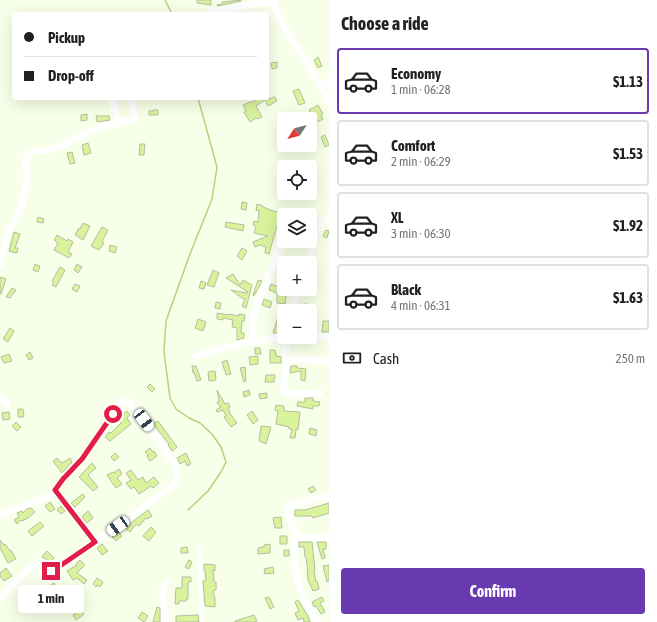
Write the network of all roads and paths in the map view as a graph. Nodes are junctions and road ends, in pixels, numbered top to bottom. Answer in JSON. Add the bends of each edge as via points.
{"nodes":[{"id":1,"x":215,"y":12,"type":"edge"},
{"id":2,"x":329,"y":82,"type":"edge"},
{"id":3,"x":320,"y":85,"type":"junction"},
{"id":4,"x":112,"y":100,"type":"edge"},
{"id":5,"x":131,"y":100,"type":"edge"},
{"id":6,"x":329,"y":102,"type":"edge"},
{"id":7,"x":119,"y":122,"type":"junction"},
{"id":8,"x":329,"y":217,"type":"edge"},
{"id":9,"x":317,"y":230,"type":"edge"},
{"id":10,"x":278,"y":248,"type":"edge"},
{"id":11,"x":0,"y":264,"type":"edge"},
{"id":12,"x":277,"y":336,"type":"edge"},
{"id":13,"x":317,"y":336,"type":"edge"},
{"id":14,"x":329,"y":337,"type":"edge"},
{"id":15,"x":253,"y":341,"type":"junction"},
{"id":16,"x":285,"y":344,"type":"edge"},
{"id":17,"x":196,"y":356,"type":"dead end"},
{"id":18,"x":286,"y":361,"type":"junction"},
{"id":19,"x":329,"y":362,"type":"edge"},
{"id":20,"x":320,"y":393,"type":"dead end"},
{"id":21,"x":0,"y":397,"type":"edge"},
{"id":22,"x":8,"y":403,"type":"dead end"},
{"id":23,"x":55,"y":490,"type":"junction"},
{"id":24,"x":329,"y":496,"type":"edge"},
{"id":25,"x":0,"y":514,"type":"edge"},
{"id":26,"x":329,"y":537,"type":"edge"},
{"id":27,"x":297,"y":538,"type":"junction"},
{"id":28,"x":95,"y":542,"type":"junction"},
{"id":29,"x":199,"y":548,"type":"dead end"},
{"id":30,"x":166,"y":582,"type":"dead end"},
{"id":31,"x":0,"y":599,"type":"edge"},
{"id":32,"x":165,"y":622,"type":"edge"},
{"id":33,"x":202,"y":622,"type":"edge"},
{"id":34,"x":317,"y":622,"type":"edge"}],
"edges":[{"from":1,"to":3,"type":"street","via":[[274,1],[282,23]]},
{"from":2,"to":3,"type":"street"},
{"from":3,"to":6,"type":"street"},
{"from":4,"to":7,"type":"street"},
{"from":5,"to":7,"type":"street","via":[[134,119]]},
{"from":7,"to":11,"type":"street","via":[[95,129],[61,146],[28,154],[27,180],[22,205],[8,232]]},
{"from":8,"to":9,"type":"street"},
{"from":10,"to":15,"type":"street","via":[[255,310]]},
{"from":12,"to":15,"type":"street"},
{"from":13,"to":14,"type":"street"},
{"from":15,"to":17,"type":"street"},
{"from":16,"to":18,"type":"street"},
{"from":18,"to":19,"type":"street"},
{"from":18,"to":20,"type":"street","via":[[284,392]]},
{"from":21,"to":22,"type":"street"},
{"from":23,"to":25,"type":"street","via":[[44,498]]},
{"from":23,"to":28,"type":"street"},
{"from":23,"to":28,"type":"street","via":[[82,459],[119,405],[124,401],[129,402],[168,454],[178,472],[177,478],[171,487]]},
{"from":24,"to":27,"type":"street","via":[[286,506]]},
{"from":26,"to":27,"type":"street"},
{"from":27,"to":34,"type":"street","via":[[294,542],[297,577],[305,600]]},
{"from":28,"to":31,"type":"street","via":[[54,570],[49,570],[41,562],[36,563]]},
{"from":29,"to":33,"type":"lane"},
{"from":30,"to":32,"type":"street","via":[[163,593]]}]}
